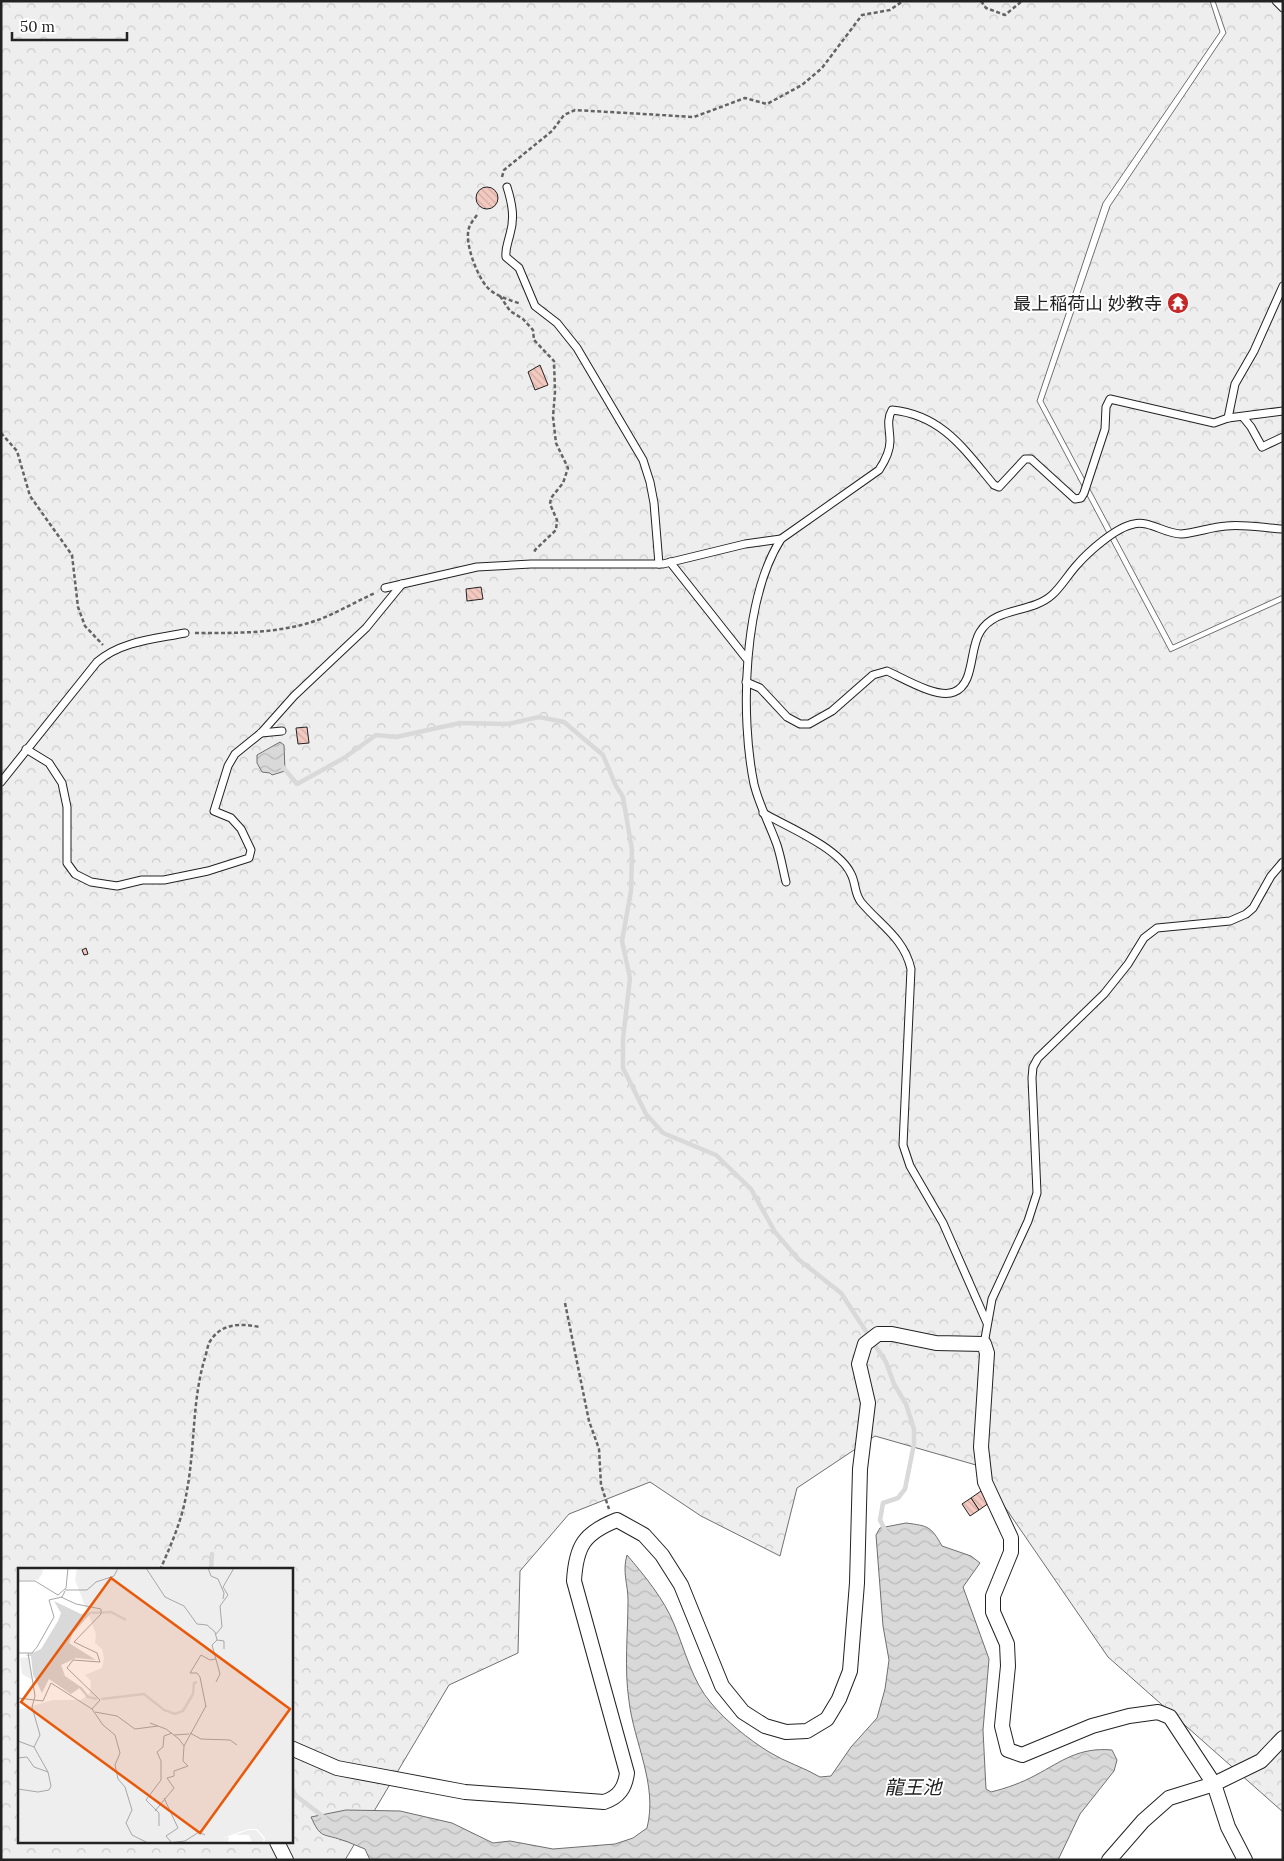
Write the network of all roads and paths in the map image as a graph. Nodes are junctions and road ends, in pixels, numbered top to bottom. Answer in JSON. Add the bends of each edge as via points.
{"nodes":[{"id":1,"x":903,"y":1,"type":"edge"},
{"id":2,"x":981,"y":1,"type":"edge"},
{"id":3,"x":1022,"y":1,"type":"edge"},
{"id":4,"x":1276,"y":1,"type":"edge"},
{"id":5,"x":1283,"y":8,"type":"edge"},
{"id":6,"x":507,"y":187,"type":"joint"},
{"id":7,"x":477,"y":215,"type":"dead end"},
{"id":8,"x":1283,"y":286,"type":"edge"},
{"id":9,"x":500,"y":296,"type":"junction"},
{"id":10,"x":535,"y":306,"type":"junction"},
{"id":11,"x":1283,"y":411,"type":"edge"},
{"id":12,"x":1243,"y":417,"type":"junction"},
{"id":13,"x":1228,"y":418,"type":"junction"},
{"id":14,"x":1,"y":433,"type":"edge"},
{"id":15,"x":1283,"y":437,"type":"edge"},
{"id":16,"x":1283,"y":528,"type":"edge"},
{"id":17,"x":781,"y":539,"type":"junction"},
{"id":18,"x":670,"y":562,"type":"junction"},
{"id":19,"x":532,"y":564,"type":"junction"},
{"id":20,"x":659,"y":564,"type":"junction"},
{"id":21,"x":402,"y":584,"type":"junction"},
{"id":22,"x":385,"y":588,"type":"joint"},
{"id":23,"x":185,"y":633,"type":"joint"},
{"id":24,"x":109,"y":651,"type":"junction"},
{"id":25,"x":746,"y":658,"type":"junction"},
{"id":26,"x":746,"y":682,"type":"junction"},
{"id":27,"x":282,"y":732,"type":"dead end"},
{"id":28,"x":261,"y":733,"type":"junction"},
{"id":29,"x":26,"y":749,"type":"junction"},
{"id":30,"x":1,"y":782,"type":"edge"},
{"id":31,"x":763,"y":813,"type":"junction"},
{"id":32,"x":1283,"y":862,"type":"edge"},
{"id":33,"x":786,"y":882,"type":"dead end"},
{"id":34,"x":565,"y":1303,"type":"dead end"},
{"id":35,"x":987,"y":1324,"type":"junction"},
{"id":36,"x":259,"y":1327,"type":"dead end"},
{"id":37,"x":984,"y":1344,"type":"junction"},
{"id":38,"x":613,"y":1522,"type":"junction"},
{"id":39,"x":161,"y":1568,"type":"edge"},
{"id":40,"x":1283,"y":1738,"type":"edge"},
{"id":41,"x":292,"y":1748,"type":"edge"},
{"id":42,"x":1214,"y":1784,"type":"junction"},
{"id":43,"x":278,"y":1844,"type":"edge"},
{"id":44,"x":1110,"y":1859,"type":"edge"},
{"id":45,"x":286,"y":1860,"type":"edge"},
{"id":46,"x":1245,"y":1860,"type":"edge"}],
"edges":[{"from":1,"to":6,"type":"path","via":[[890,10],[862,15],[822,68],[802,85],[767,104],[745,98],[694,117],[575,110],[564,115],[552,131],[504,170],[501,177]]},
{"from":2,"to":3,"type":"path","via":[[986,8],[1005,15]]},
{"from":4,"to":5,"type":"lane"},
{"from":6,"to":10,"type":"lane","via":[[513,208],[506,257],[519,268]]},
{"from":7,"to":9,"type":"path","via":[[468,229],[470,255],[486,287]]},
{"from":8,"to":13,"type":"lane","via":[[1254,351],[1235,384]]},
{"from":9,"to":10,"type":"path","via":[[524,306]]},
{"from":9,"to":19,"type":"path","via":[[510,311],[534,330],[534,340],[554,361],[556,443],[568,468],[563,483],[551,498],[550,504],[557,520],[556,530],[535,550]]},
{"from":10,"to":20,"type":"lane","via":[[557,324],[577,348],[643,460],[654,503]]},
{"from":11,"to":12,"type":"lane"},
{"from":12,"to":13,"type":"lane"},
{"from":12,"to":15,"type":"lane","via":[[1262,447]]},
{"from":13,"to":17,"type":"lane","via":[[1214,423],[1110,399],[1106,407],[1105,429],[1084,493],[1081,498],[1076,498],[1031,460],[1025,459],[999,487],[994,485],[952,435],[931,421],[892,410],[888,416],[890,443],[887,458],[879,470]]},
{"from":14,"to":24,"type":"path","via":[[17,451],[30,496],[72,555],[78,607],[85,626]]},
{"from":16,"to":26,"type":"lane","via":[[1228,525],[1180,534],[1135,523],[1123,528],[1082,559],[1053,594],[1041,603],[996,616],[988,622],[973,646],[968,677],[954,693],[934,692],[887,671],[873,675],[832,711],[809,724],[800,724],[787,717],[760,688]]},
{"from":17,"to":18,"type":"lane"},
{"from":17,"to":25,"type":"lane","via":[[772,554],[758,600]]},
{"from":18,"to":20,"type":"lane"},
{"from":18,"to":25,"type":"lane"},
{"from":19,"to":20,"type":"lane"},
{"from":19,"to":21,"type":"lane","via":[[477,567]]},
{"from":21,"to":22,"type":"lane"},
{"from":21,"to":28,"type":"lane","via":[[366,628],[294,696]]},
{"from":22,"to":23,"type":"path","via":[[315,621],[280,629]]},
{"from":23,"to":24,"type":"lane"},
{"from":24,"to":29,"type":"lane"},
{"from":25,"to":26,"type":"lane"},
{"from":26,"to":31,"type":"lane","via":[[749,748],[754,785]]},
{"from":27,"to":28,"type":"lane"},
{"from":28,"to":29,"type":"lane","via":[[235,754],[214,806],[214,811],[231,818],[241,829],[251,850],[248,858],[208,871],[117,886],[91,882],[75,874],[67,863],[67,807],[62,783],[48,763]]},
{"from":29,"to":30,"type":"lane"},
{"from":31,"to":33,"type":"lane","via":[[777,846]]},
{"from":31,"to":35,"type":"lane","via":[[821,845],[841,860],[852,874],[855,892],[861,902],[908,954],[911,969],[903,1145],[910,1166],[943,1223]]},
{"from":32,"to":35,"type":"lane","via":[[1246,914],[1230,921],[1157,928],[1144,938],[1104,994],[1038,1058],[1032,1078],[1037,1193],[1028,1222],[992,1299]]},
{"from":34,"to":38,"type":"path","via":[[589,1421],[599,1449],[601,1485]]},
{"from":35,"to":37,"type":"lane"},
{"from":36,"to":39,"type":"path","via":[[240,1323],[224,1328],[210,1342],[196,1400],[187,1491],[173,1541]]},
{"from":37,"to":38,"type":"street","via":[[936,1343],[892,1334],[878,1334],[865,1344],[859,1364],[868,1403],[860,1468],[857,1583],[850,1671],[827,1719],[808,1731],[786,1732],[764,1726],[743,1712],[722,1686],[682,1585],[662,1555],[644,1535],[617,1520]]},
{"from":37,"to":42,"type":"street","via":[[987,1353],[981,1447],[985,1482],[1011,1538],[1011,1552],[993,1596],[993,1612],[1007,1644],[1002,1726],[1008,1750],[1022,1755],[1092,1726],[1158,1712],[1170,1717]]},
{"from":38,"to":41,"type":"street","via":[[601,1526],[583,1542],[575,1564],[574,1581],[627,1773],[626,1785],[615,1798],[604,1802],[465,1792],[338,1768]]},
{"from":40,"to":42,"type":"street","via":[[1262,1761]]},
{"from":42,"to":44,"type":"street","via":[[1169,1798],[1143,1821]]},
{"from":42,"to":46,"type":"street","via":[[1228,1827]]},
{"from":43,"to":45,"type":"street"}]}
